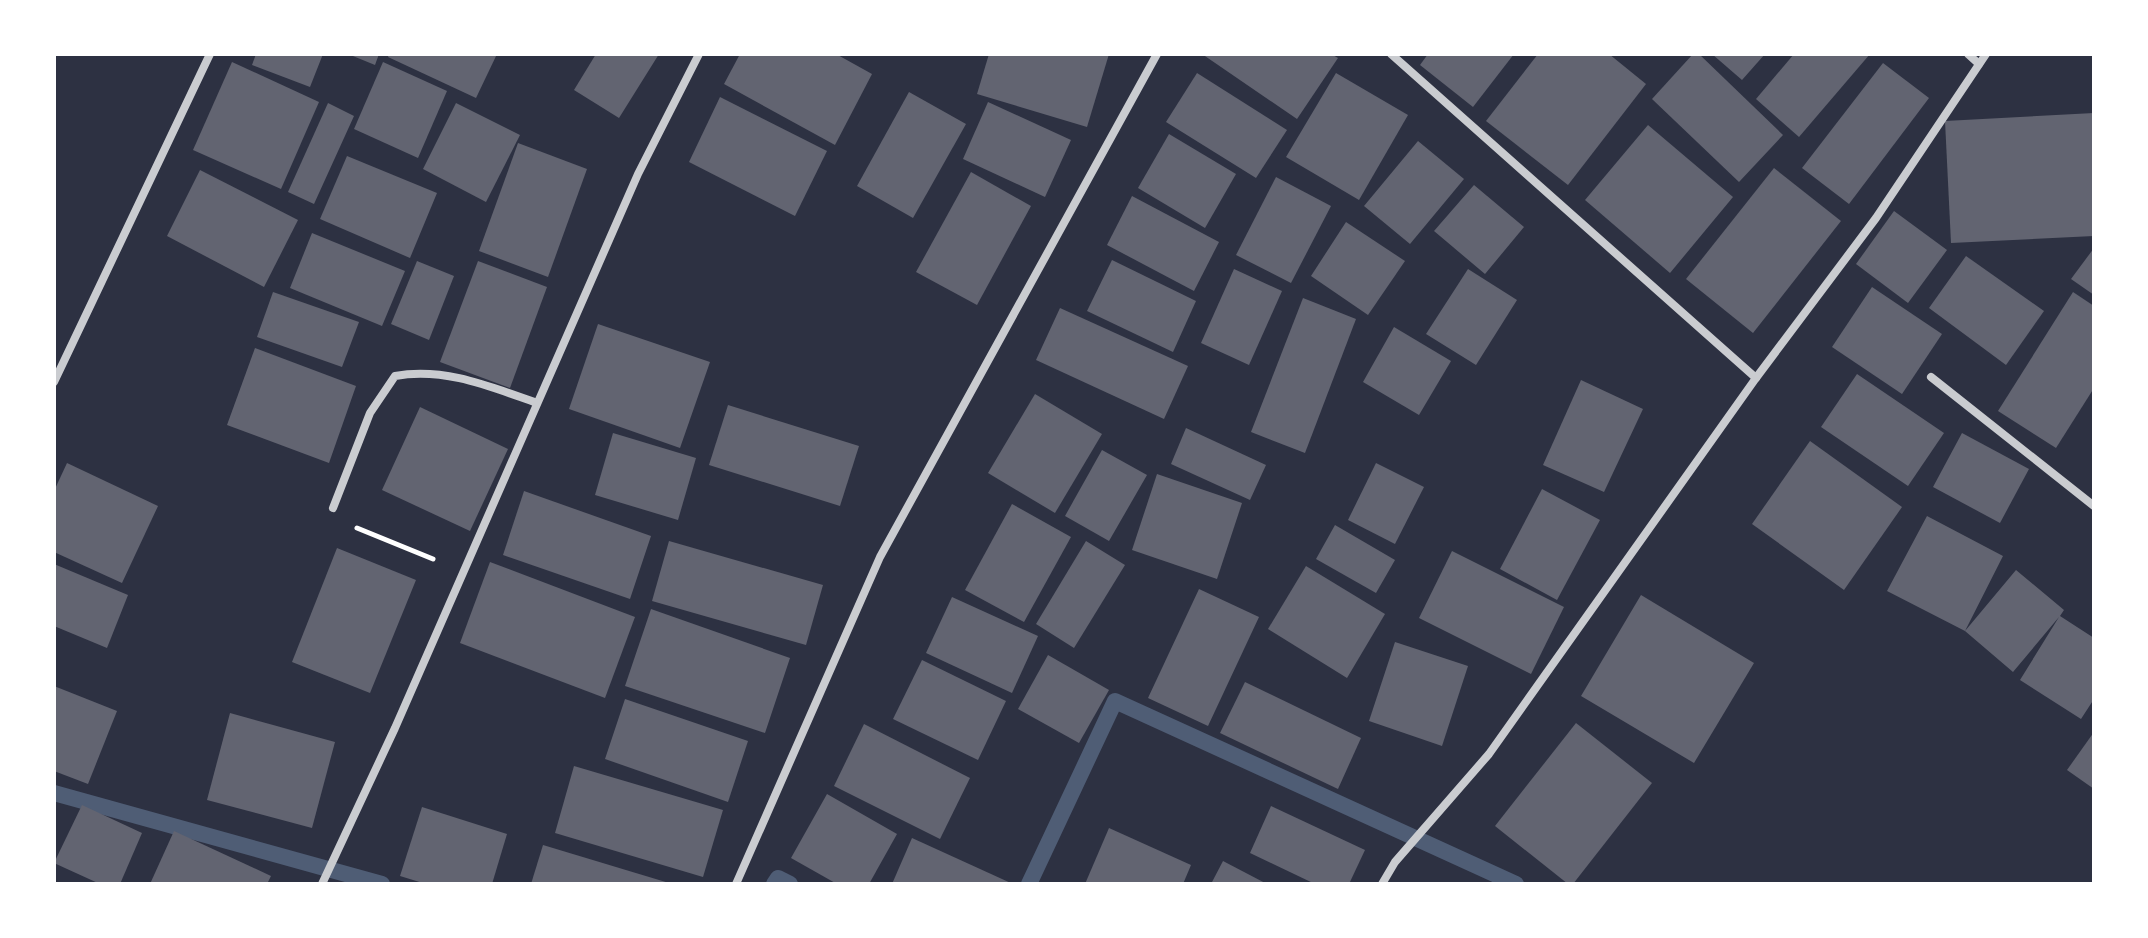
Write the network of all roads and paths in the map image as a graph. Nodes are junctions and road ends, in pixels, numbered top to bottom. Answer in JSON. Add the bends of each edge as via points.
{"nodes":[{"id":1,"x":210,"y":54,"type":"edge"},
{"id":2,"x":699,"y":54,"type":"edge"},
{"id":3,"x":1157,"y":54,"type":"edge"},
{"id":4,"x":1391,"y":54,"type":"edge"},
{"id":5,"x":1968,"y":54,"type":"edge"},
{"id":6,"x":1986,"y":54,"type":"edge"},
{"id":7,"x":1979,"y":64,"type":"junction"},
{"id":8,"x":1931,"y":377,"type":"dead end"},
{"id":9,"x":1756,"y":378,"type":"junction"},
{"id":10,"x":54,"y":382,"type":"edge"},
{"id":11,"x":537,"y":403,"type":"junction"},
{"id":12,"x":2094,"y":506,"type":"edge"},
{"id":13,"x":333,"y":508,"type":"joint"},
{"id":14,"x":463,"y":571,"type":"junction"},
{"id":15,"x":322,"y":884,"type":"edge"},
{"id":16,"x":736,"y":884,"type":"edge"},
{"id":17,"x":1382,"y":884,"type":"edge"}],
"edges":[{"from":1,"to":10,"type":"street"},
{"from":2,"to":11,"type":"street","via":[[638,174]]},
{"from":3,"to":16,"type":"street","via":[[880,557]]},
{"from":4,"to":9,"type":"street"},
{"from":5,"to":7,"type":"street"},
{"from":6,"to":7,"type":"street"},
{"from":7,"to":9,"type":"street","via":[[1876,218]]},
{"from":8,"to":12,"type":"street"},
{"from":9,"to":17,"type":"street","via":[[1489,754]]},
{"from":11,"to":13,"type":"street","via":[[468,379],[418,372],[395,376],[370,413]]},
{"from":11,"to":14,"type":"street"},
{"from":13,"to":14,"type":"path","via":[[361,532]]},
{"from":14,"to":15,"type":"street"}]}
